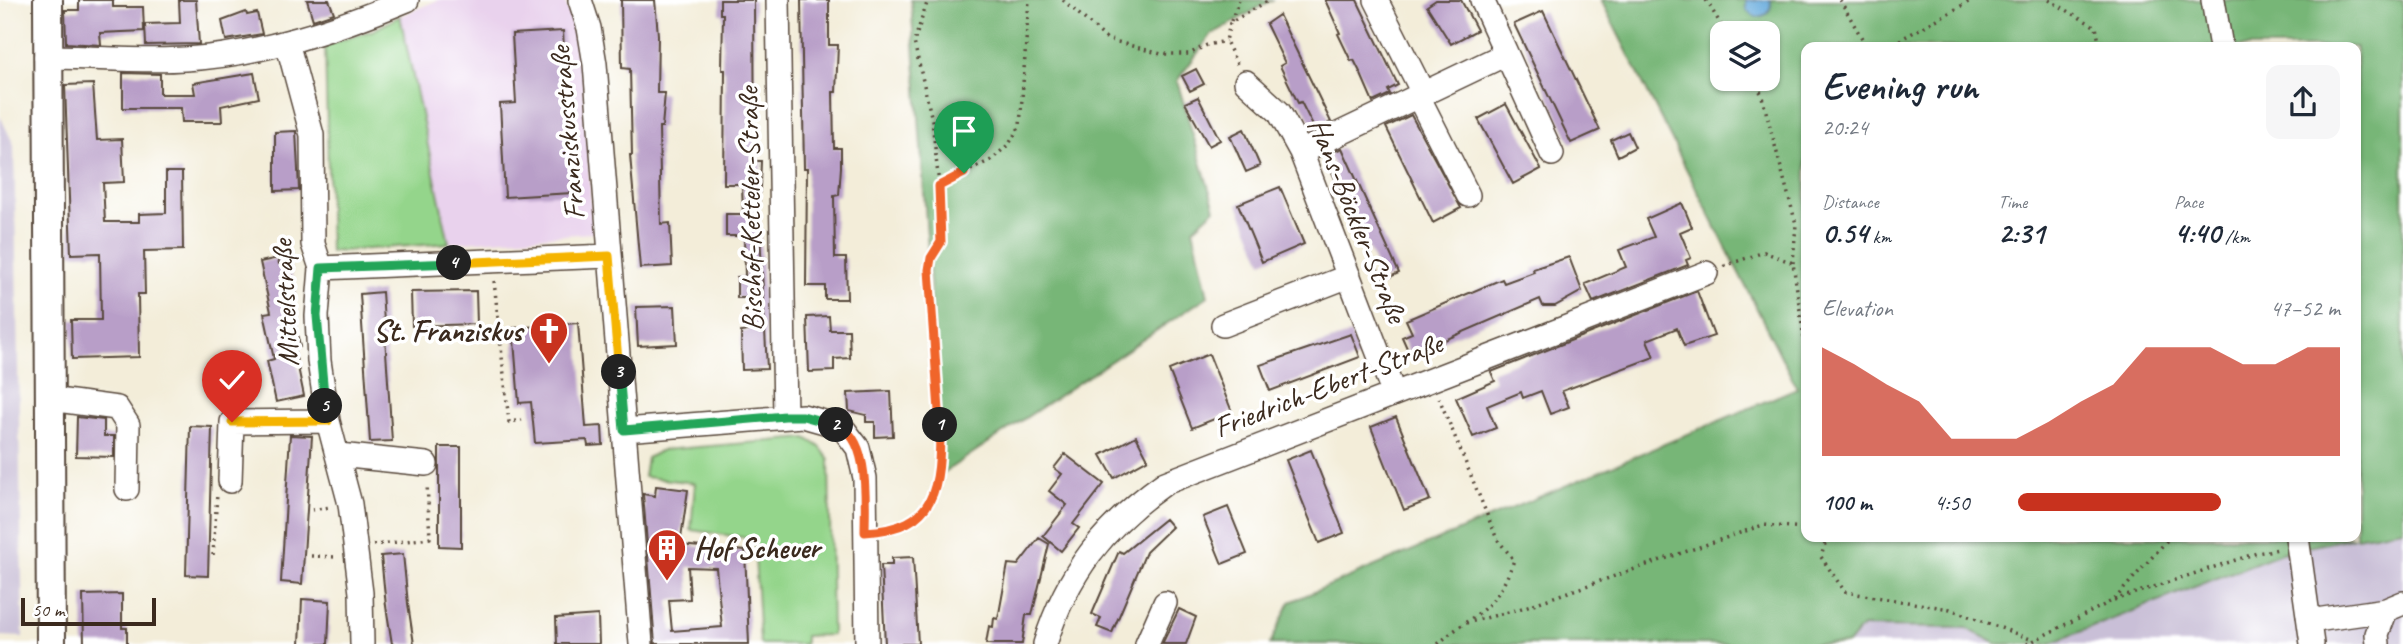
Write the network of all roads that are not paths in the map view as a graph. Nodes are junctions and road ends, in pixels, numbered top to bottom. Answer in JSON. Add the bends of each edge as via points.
{"nodes":[{"id":1,"x":48,"y":0,"type":"edge"},
{"id":2,"x":407,"y":0,"type":"edge"},
{"id":3,"x":580,"y":0,"type":"edge"},
{"id":4,"x":778,"y":0,"type":"edge"},
{"id":5,"x":1376,"y":0,"type":"edge"},
{"id":6,"x":1482,"y":0,"type":"edge"},
{"id":7,"x":2213,"y":0,"type":"edge"},
{"id":8,"x":287,"y":42,"type":"junction"},
{"id":9,"x":2220,"y":42,"type":"edge"},
{"id":10,"x":1506,"y":54,"type":"junction"},
{"id":11,"x":46,"y":57,"type":"junction"},
{"id":12,"x":1245,"y":82,"type":"road end"},
{"id":13,"x":1420,"y":95,"type":"junction"},
{"id":14,"x":1301,"y":152,"type":"junction"},
{"id":15,"x":1552,"y":154,"type":"dead end"},
{"id":16,"x":1468,"y":195,"type":"dead end"},
{"id":17,"x":609,"y":256,"type":"junction"},
{"id":18,"x":321,"y":268,"type":"junction"},
{"id":19,"x":1706,"y":273,"type":"road end"},
{"id":20,"x":1349,"y":276,"type":"junction"},
{"id":21,"x":1223,"y":325,"type":"dead end"},
{"id":22,"x":1394,"y":394,"type":"junction"},
{"id":23,"x":50,"y":399,"type":"junction"},
{"id":24,"x":785,"y":416,"type":"junction"},
{"id":25,"x":328,"y":421,"type":"junction"},
{"id":26,"x":624,"y":430,"type":"junction"},
{"id":27,"x":339,"y":455,"type":"junction"},
{"id":28,"x":426,"y":464,"type":"road end"},
{"id":29,"x":230,"y":481,"type":"dead end"},
{"id":30,"x":127,"y":489,"type":"dead end"},
{"id":31,"x":2290,"y":543,"type":"edge"},
{"id":32,"x":1166,"y":603,"type":"dead end"},
{"id":33,"x":2394,"y":607,"type":"edge"},
{"id":34,"x":2309,"y":621,"type":"junction"},
{"id":35,"x":51,"y":644,"type":"edge"},
{"id":36,"x":362,"y":644,"type":"edge"},
{"id":37,"x":641,"y":644,"type":"edge"},
{"id":38,"x":867,"y":644,"type":"edge"},
{"id":39,"x":1045,"y":644,"type":"edge"},
{"id":40,"x":1147,"y":644,"type":"edge"},
{"id":41,"x":2312,"y":644,"type":"edge"},
{"id":42,"x":2378,"y":644,"type":"edge"}],
"edges":[{"from":1,"to":11,"type":"main road"},
{"from":2,"to":8,"type":"street"},
{"from":3,"to":17,"type":"street","name":"Franziskusstraße","via":[[595,64]]},
{"from":4,"to":24,"type":"street","name":"Bischof-Ketteler-Straße"},
{"from":5,"to":13,"type":"street"},
{"from":6,"to":10,"type":"street"},
{"from":7,"to":9,"type":"street"},
{"from":8,"to":11,"type":"street","via":[[185,59]]},
{"from":8,"to":18,"type":"street","name":"Mittelstraße","via":[[312,135],[313,244]]},
{"from":10,"to":13,"type":"street"},
{"from":10,"to":15,"type":"street"},
{"from":11,"to":23,"type":"main road"},
{"from":12,"to":14,"type":"street","name":"Hans-Böckler-Straße","via":[[1279,112]]},
{"from":13,"to":14,"type":"street"},
{"from":13,"to":16,"type":"street"},
{"from":14,"to":20,"type":"street","name":"Hans-Böckler-Straße"},
{"from":17,"to":18,"type":"street"},
{"from":17,"to":26,"type":"street","name":"Franziskusstraße"},
{"from":18,"to":25,"type":"street","name":"Mittelstraße","via":[[319,361]]},
{"from":19,"to":22,"type":"street","name":"Friedrich-Ebert-Straße"},
{"from":20,"to":21,"type":"street"},
{"from":20,"to":22,"type":"street","name":"Hans-Böckler-Straße"},
{"from":22,"to":39,"type":"street","name":"Friedrich-Ebert-Straße","via":[[1199,468],[1165,483],[1135,504],[1092,550],[1058,610]]},
{"from":23,"to":30,"type":"street","via":[[117,408],[128,425]]},
{"from":23,"to":35,"type":"main road"},
{"from":24,"to":26,"type":"street"},
{"from":24,"to":38,"type":"street","via":[[842,427],[858,448],[865,478]]},
{"from":25,"to":27,"type":"street","name":"Mittelstraße"},
{"from":25,"to":29,"type":"street","via":[[232,422]]},
{"from":26,"to":37,"type":"street","name":"Franziskusstraße"},
{"from":27,"to":28,"type":"street"},
{"from":27,"to":36,"type":"street","name":"Mittelstraße","via":[[356,552]]},
{"from":31,"to":34,"type":"street","via":[[2303,577]]},
{"from":32,"to":40,"type":"street"},
{"from":33,"to":34,"type":"street"},
{"from":33,"to":42,"type":"street","via":[[2376,634]]},
{"from":34,"to":41,"type":"street"}]}
